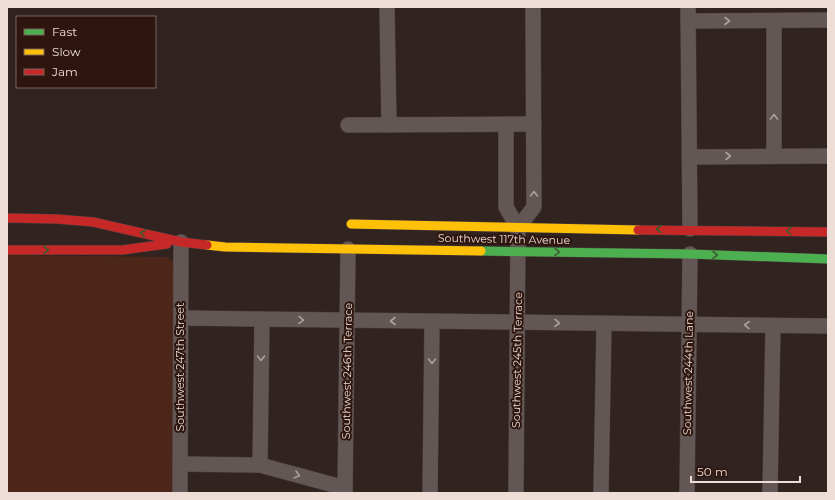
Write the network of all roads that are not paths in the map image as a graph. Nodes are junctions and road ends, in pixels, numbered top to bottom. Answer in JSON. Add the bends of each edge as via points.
{"nodes":[{"id":1,"x":387,"y":7,"type":"edge"},
{"id":2,"x":533,"y":7,"type":"edge"},
{"id":3,"x":688,"y":14,"type":"edge"},
{"id":4,"x":828,"y":20,"type":"edge"},
{"id":5,"x":774,"y":21,"type":"junction"},
{"id":6,"x":506,"y":124,"type":"junction"},
{"id":7,"x":534,"y":124,"type":"junction"},
{"id":8,"x":348,"y":125,"type":"dead end"},
{"id":9,"x":389,"y":125,"type":"junction"},
{"id":10,"x":774,"y":156,"type":"junction"},
{"id":11,"x":828,"y":156,"type":"edge"},
{"id":12,"x":689,"y":157,"type":"junction"},
{"id":13,"x":7,"y":218,"type":"edge"},
{"id":14,"x":351,"y":224,"type":"dead end"},
{"id":15,"x":518,"y":228,"type":"junction"},
{"id":16,"x":690,"y":229,"type":"junction"},
{"id":17,"x":828,"y":232,"type":"edge"},
{"id":18,"x":181,"y":242,"type":"junction"},
{"id":19,"x":348,"y":249,"type":"junction"},
{"id":20,"x":7,"y":250,"type":"edge"},
{"id":21,"x":518,"y":252,"type":"junction"},
{"id":22,"x":690,"y":254,"type":"junction"},
{"id":23,"x":828,"y":259,"type":"edge"},
{"id":24,"x":181,"y":318,"type":"junction"},
{"id":25,"x":262,"y":319,"type":"junction"},
{"id":26,"x":348,"y":321,"type":"junction"},
{"id":27,"x":432,"y":322,"type":"junction"},
{"id":28,"x":518,"y":323,"type":"junction"},
{"id":29,"x":604,"y":324,"type":"junction"},
{"id":30,"x":689,"y":325,"type":"junction"},
{"id":31,"x":773,"y":326,"type":"junction"},
{"id":32,"x":828,"y":326,"type":"edge"},
{"id":33,"x":180,"y":464,"type":"junction"},
{"id":34,"x":260,"y":465,"type":"junction"},
{"id":35,"x":345,"y":490,"type":"edge"},
{"id":36,"x":180,"y":493,"type":"edge"},
{"id":37,"x":430,"y":493,"type":"edge"},
{"id":38,"x":516,"y":493,"type":"edge"},
{"id":39,"x":601,"y":493,"type":"edge"},
{"id":40,"x":687,"y":493,"type":"edge"},
{"id":41,"x":770,"y":493,"type":"edge"}],
"edges":[{"from":1,"to":9,"type":"street"},
{"from":2,"to":7,"type":"street"},
{"from":3,"to":5,"type":"street","one_way":true},
{"from":3,"to":12,"type":"street"},
{"from":4,"to":5,"type":"street"},
{"from":10,"to":5,"type":"street","one_way":true},
{"from":6,"to":7,"type":"street"},
{"from":6,"to":9,"type":"street"},
{"from":6,"to":15,"type":"street","via":[[506,207]]},
{"from":15,"to":7,"type":"street","one_way":true,"via":[[534,208]]},
{"from":8,"to":9,"type":"street"},
{"from":10,"to":11,"type":"street"},
{"from":12,"to":10,"type":"street","one_way":true},
{"from":12,"to":16,"type":"street"},
{"from":18,"to":13,"type":"street","name":"Southwest 117th Avenue","one_way":true,"via":[[93,222]]},
{"from":14,"to":15,"type":"street","name":"Southwest 117th Avenue"},
{"from":16,"to":15,"type":"street","name":"Southwest 117th Avenue","one_way":true},
{"from":15,"to":21,"type":"street","name":"Southwest 245th Terrace"},
{"from":17,"to":16,"type":"street","name":"Southwest 117th Avenue","one_way":true},
{"from":18,"to":19,"type":"street","name":"Southwest 117th Avenue","via":[[225,247]]},
{"from":20,"to":18,"type":"street","name":"Southwest 117th Avenue","one_way":true,"via":[[122,250]]},
{"from":18,"to":24,"type":"street","name":"Southwest 247th Street"},
{"from":19,"to":21,"type":"street","name":"Southwest 117th Avenue"},
{"from":19,"to":26,"type":"street","name":"Southwest 246th Terrace"},
{"from":21,"to":22,"type":"street","name":"Southwest 117th Avenue","one_way":true},
{"from":21,"to":28,"type":"street","name":"Southwest 245th Terrace"},
{"from":22,"to":23,"type":"street","name":"Southwest 117th Avenue","one_way":true},
{"from":22,"to":30,"type":"street","name":"Southwest 244th Lane"},
{"from":24,"to":25,"type":"street"},
{"from":24,"to":33,"type":"street","name":"Southwest 247th Street"},
{"from":25,"to":26,"type":"street","one_way":true},
{"from":25,"to":34,"type":"street","one_way":true},
{"from":27,"to":26,"type":"street","one_way":true},
{"from":26,"to":35,"type":"street","name":"Southwest 246th Terrace"},
{"from":27,"to":28,"type":"street"},
{"from":27,"to":37,"type":"street","one_way":true},
{"from":28,"to":29,"type":"street","one_way":true},
{"from":28,"to":38,"type":"street","name":"Southwest 245th Terrace"},
{"from":29,"to":30,"type":"street"},
{"from":29,"to":39,"type":"street"},
{"from":31,"to":30,"type":"street","one_way":true},
{"from":30,"to":40,"type":"street","name":"Southwest 244th Lane"},
{"from":31,"to":32,"type":"street"},
{"from":31,"to":41,"type":"street"},
{"from":33,"to":34,"type":"street"},
{"from":33,"to":36,"type":"street","name":"Southwest 247th Street"},
{"from":34,"to":35,"type":"street","one_way":true}]}
